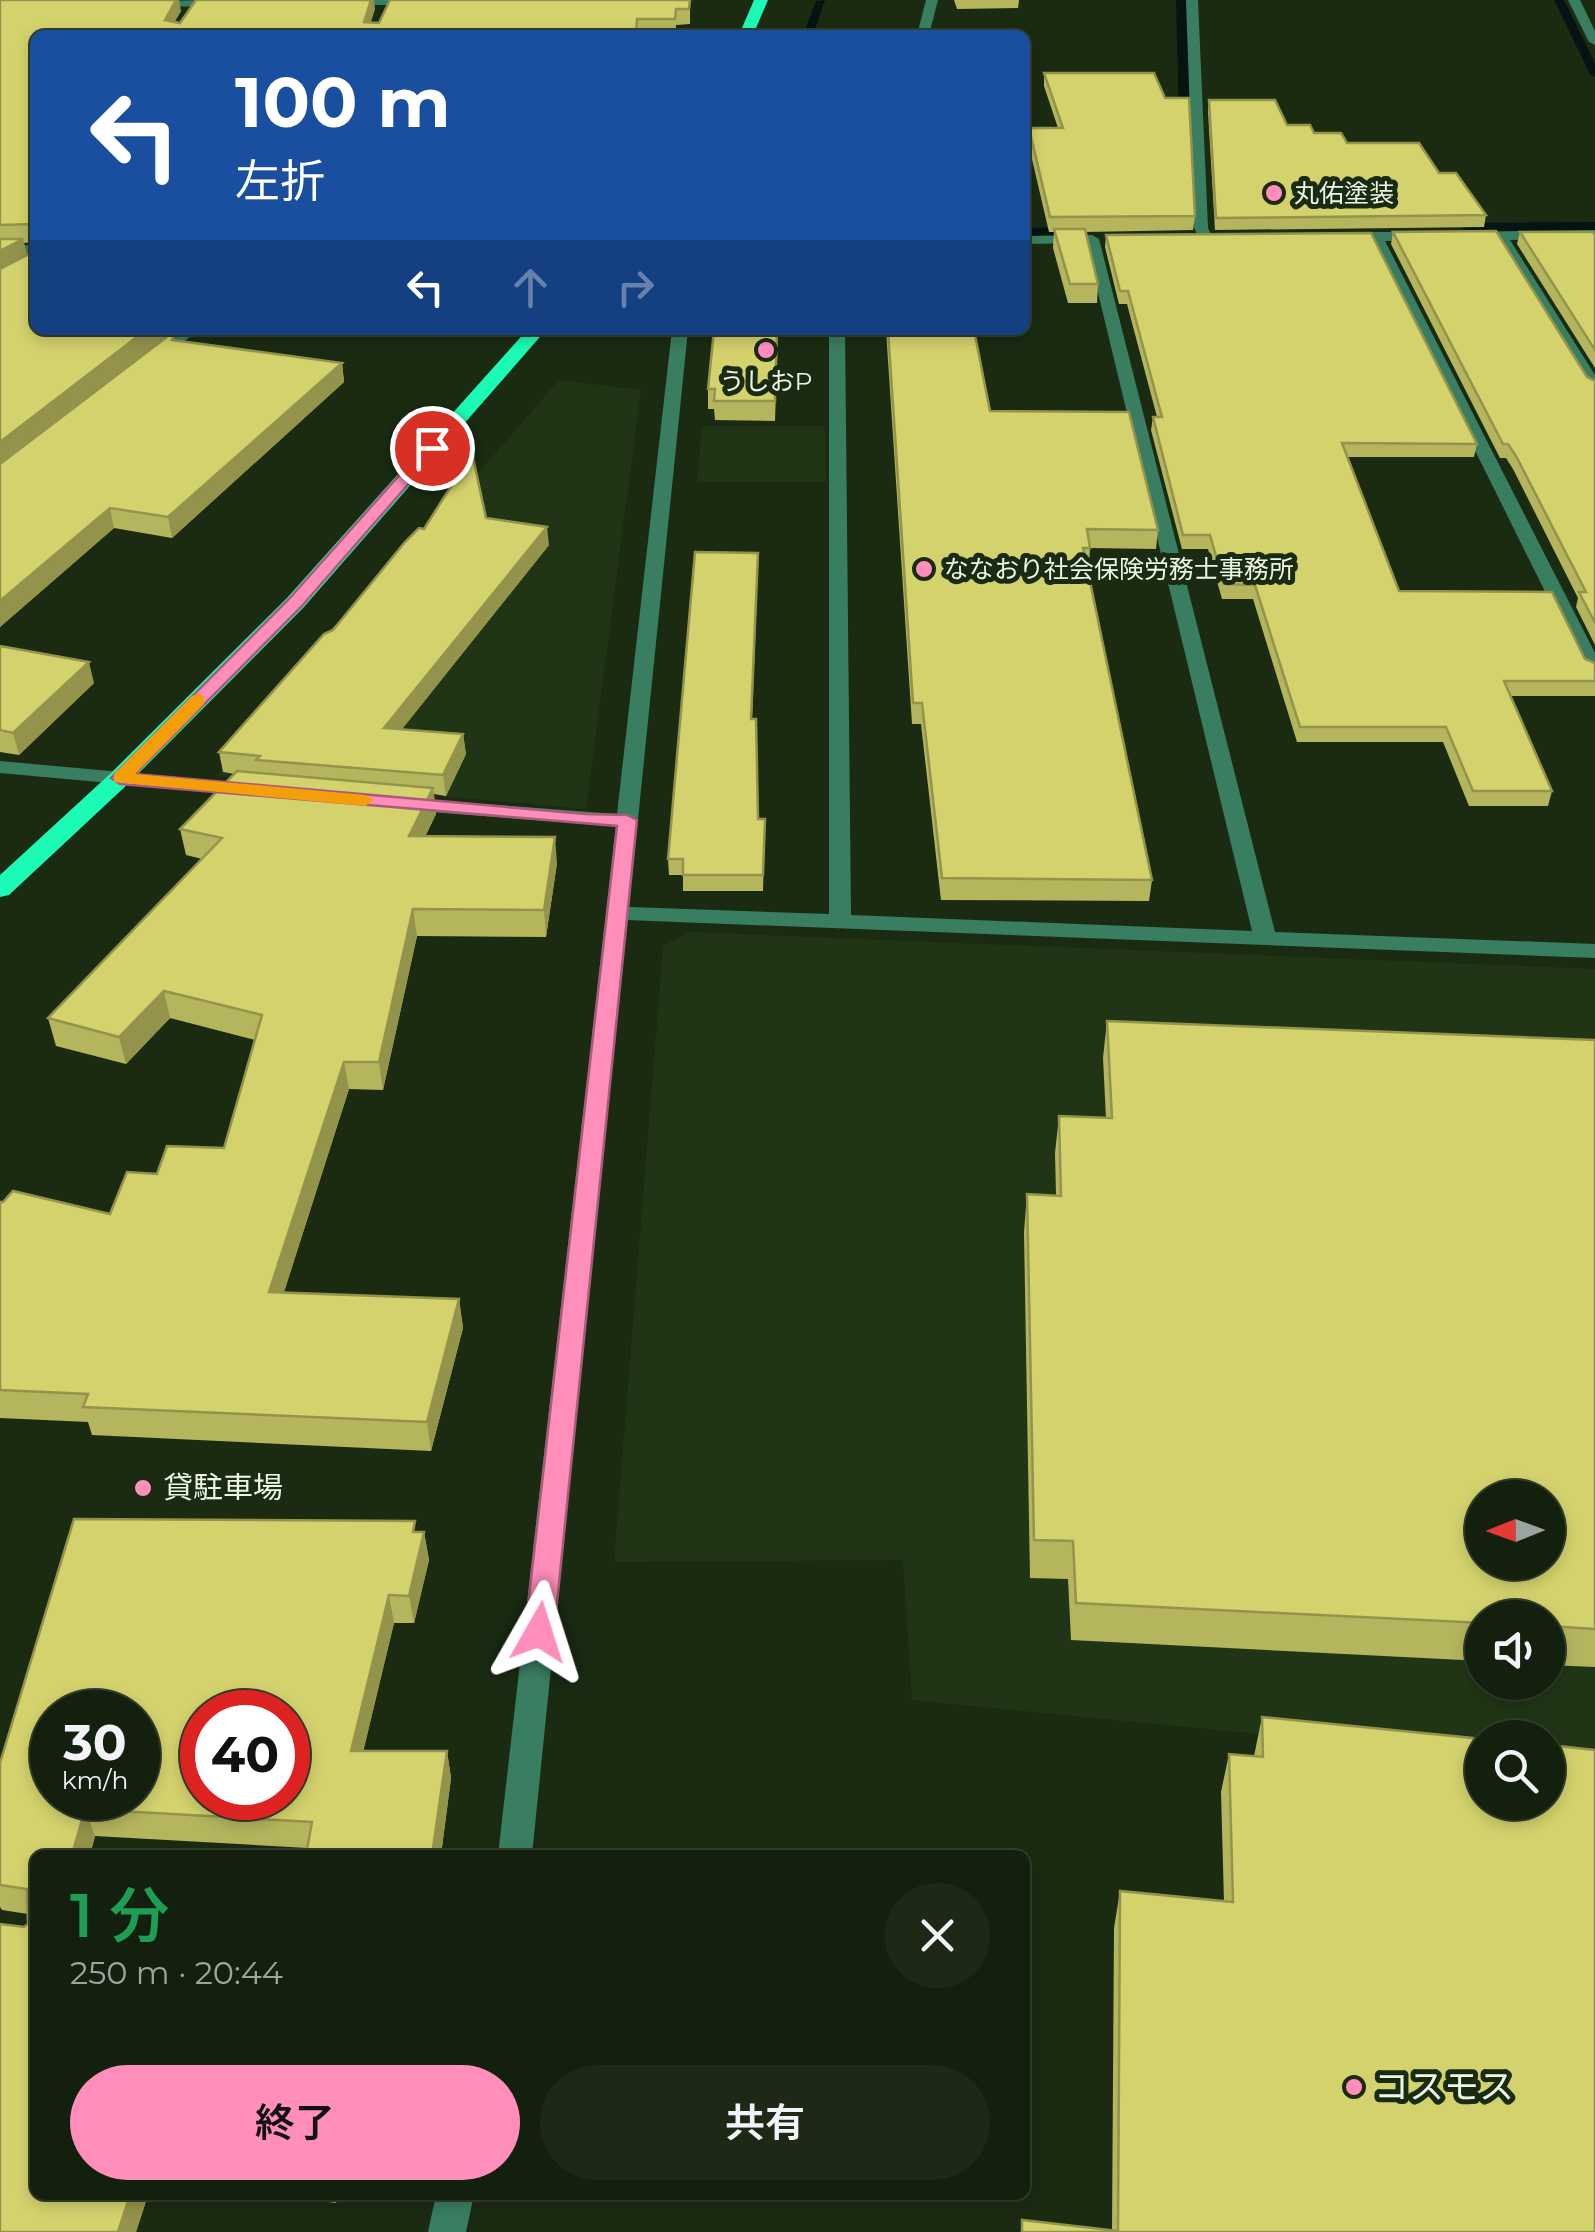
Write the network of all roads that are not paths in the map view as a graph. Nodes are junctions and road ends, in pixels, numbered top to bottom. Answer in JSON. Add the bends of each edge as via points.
{"nodes":[{"id":1,"x":761,"y":0,"type":"edge"},
{"id":2,"x":932,"y":0,"type":"edge"},
{"id":3,"x":1192,"y":0,"type":"edge"},
{"id":4,"x":1574,"y":0,"type":"edge"},
{"id":5,"x":387,"y":1,"type":"edge"},
{"id":6,"x":196,"y":2,"type":"edge"},
{"id":7,"x":330,"y":2,"type":"edge"},
{"id":8,"x":425,"y":2,"type":"edge"},
{"id":9,"x":234,"y":3,"type":"edge"},
{"id":10,"x":137,"y":4,"type":"edge"},
{"id":11,"x":381,"y":18,"type":"edge"},
{"id":12,"x":186,"y":19,"type":"edge"},
{"id":13,"x":748,"y":30,"type":"edge"},
{"id":14,"x":924,"y":30,"type":"edge"},
{"id":15,"x":1595,"y":42,"type":"edge"},
{"id":16,"x":1595,"y":234,"type":"edge"},
{"id":17,"x":1500,"y":235,"type":"junction"},
{"id":18,"x":1376,"y":236,"type":"junction"},
{"id":19,"x":1319,"y":237,"type":"edge"},
{"id":20,"x":1187,"y":238,"type":"edge"},
{"id":21,"x":1206,"y":238,"type":"junction"},
{"id":22,"x":1224,"y":238,"type":"edge"},
{"id":23,"x":1030,"y":240,"type":"edge"},
{"id":24,"x":30,"y":249,"type":"edge"},
{"id":25,"x":0,"y":250,"type":"edge"},
{"id":26,"x":184,"y":335,"type":"edge"},
{"id":27,"x":532,"y":335,"type":"edge"},
{"id":28,"x":679,"y":335,"type":"edge"},
{"id":29,"x":837,"y":335,"type":"edge"},
{"id":30,"x":132,"y":376,"type":"edge"},
{"id":31,"x":1595,"y":388,"type":"edge"},
{"id":32,"x":1595,"y":672,"type":"edge"},
{"id":33,"x":0,"y":767,"type":"edge"},
{"id":34,"x":120,"y":778,"type":"junction"},
{"id":35,"x":272,"y":792,"type":"edge"},
{"id":36,"x":389,"y":802,"type":"edge"},
{"id":37,"x":627,"y":820,"type":"junction"},
{"id":38,"x":0,"y":889,"type":"edge"},
{"id":39,"x":617,"y":913,"type":"junction"},
{"id":40,"x":840,"y":920,"type":"junction"},
{"id":41,"x":1264,"y":937,"type":"junction"},
{"id":42,"x":1595,"y":950,"type":"edge"},
{"id":43,"x":516,"y":1850,"type":"edge"},
{"id":44,"x":454,"y":2200,"type":"edge"},
{"id":45,"x":447,"y":2232,"type":"edge"}],
"edges":[{"from":1,"to":13,"type":"highway"},
{"from":2,"to":14,"type":"street"},
{"from":3,"to":21,"type":"street"},
{"from":4,"to":15,"type":"street"},
{"from":5,"to":7,"type":"street"},
{"from":5,"to":8,"type":"street"},
{"from":5,"to":11,"type":"street"},
{"from":6,"to":9,"type":"street"},
{"from":6,"to":10,"type":"street"},
{"from":6,"to":12,"type":"street"},
{"from":16,"to":17,"type":"street"},
{"from":17,"to":18,"type":"street"},
{"from":17,"to":31,"type":"street"},
{"from":18,"to":19,"type":"street"},
{"from":18,"to":32,"type":"street"},
{"from":20,"to":21,"type":"street"},
{"from":21,"to":22,"type":"street"},
{"from":23,"to":41,"type":"street","via":[[1102,239]]},
{"from":24,"to":25,"type":"street"},
{"from":26,"to":30,"type":"street"},
{"from":27,"to":34,"type":"highway","via":[[295,603]]},
{"from":28,"to":37,"type":"street"},
{"from":29,"to":40,"type":"street"},
{"from":33,"to":34,"type":"street"},
{"from":34,"to":35,"type":"street"},
{"from":34,"to":38,"type":"highway"},
{"from":36,"to":37,"type":"street"},
{"from":37,"to":39,"type":"street"},
{"from":39,"to":40,"type":"street"},
{"from":39,"to":43,"type":"street"},
{"from":40,"to":41,"type":"street"},
{"from":41,"to":42,"type":"street"},
{"from":44,"to":45,"type":"street"}]}
